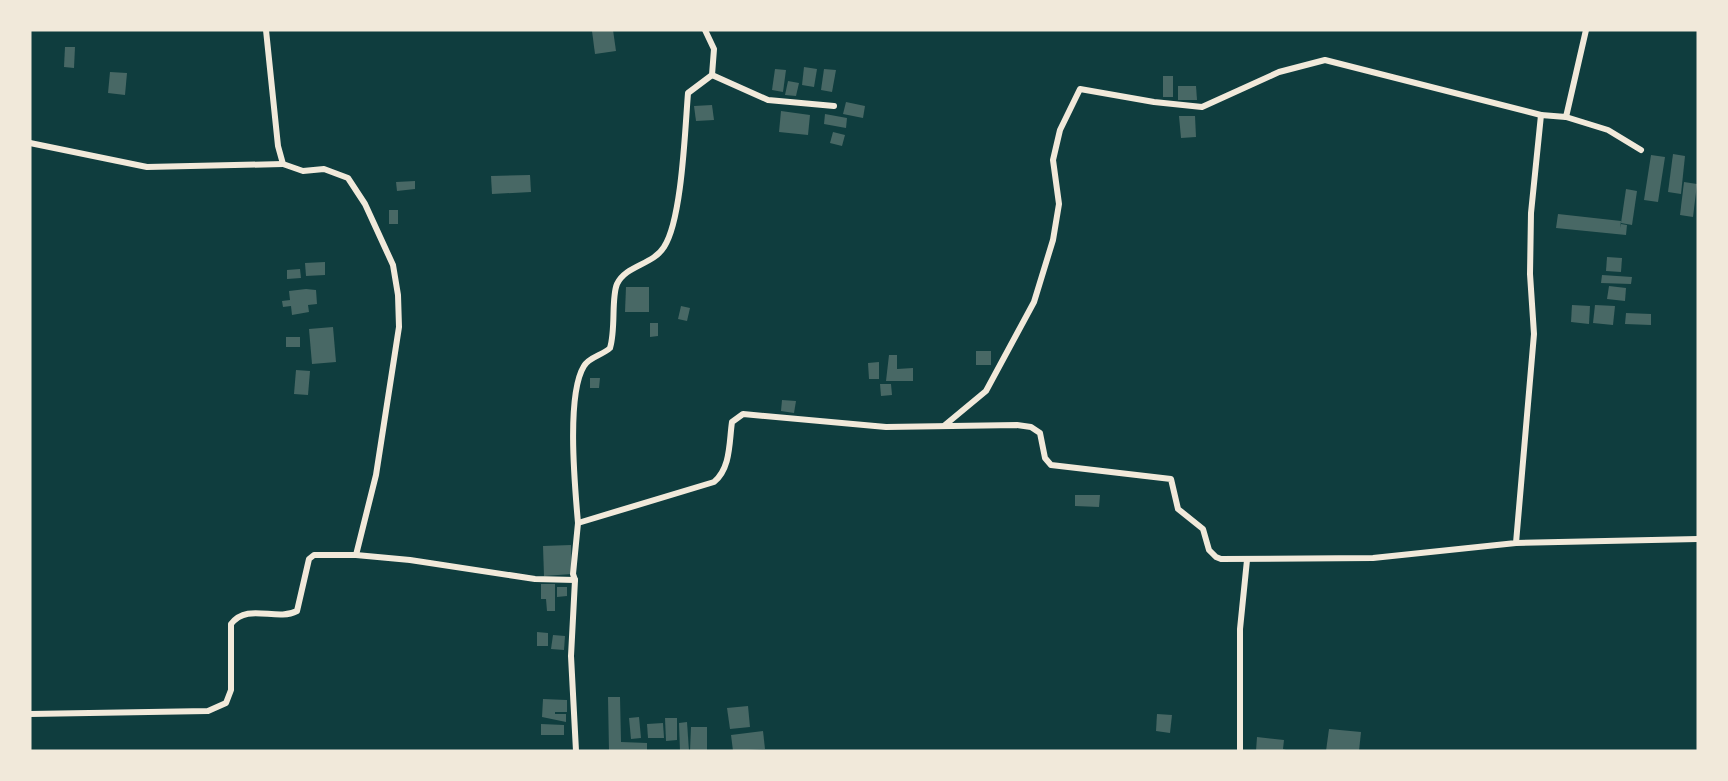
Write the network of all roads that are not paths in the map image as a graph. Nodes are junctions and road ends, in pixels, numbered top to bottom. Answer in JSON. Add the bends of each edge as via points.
{"nodes":[{"id":1,"x":266,"y":30,"type":"edge"},
{"id":2,"x":705,"y":30,"type":"edge"},
{"id":3,"x":1586,"y":30,"type":"edge"},
{"id":4,"x":712,"y":75,"type":"junction"},
{"id":5,"x":834,"y":106,"type":"dead end"},
{"id":6,"x":1541,"y":115,"type":"junction"},
{"id":7,"x":1566,"y":117,"type":"junction"},
{"id":8,"x":30,"y":143,"type":"edge"},
{"id":9,"x":1641,"y":150,"type":"dead end"},
{"id":10,"x":283,"y":164,"type":"junction"},
{"id":11,"x":944,"y":425,"type":"junction"},
{"id":12,"x":578,"y":523,"type":"junction"},
{"id":13,"x":1698,"y":538,"type":"edge"},
{"id":14,"x":1516,"y":543,"type":"junction"},
{"id":15,"x":356,"y":555,"type":"junction"},
{"id":16,"x":1247,"y":560,"type":"junction"},
{"id":17,"x":575,"y":580,"type":"junction"},
{"id":18,"x":30,"y":714,"type":"edge"},
{"id":19,"x":576,"y":751,"type":"edge"},
{"id":20,"x":1240,"y":751,"type":"edge"}],
"edges":[{"from":1,"to":10,"type":"street"},
{"from":2,"to":4,"type":"street","via":[[714,49]]},
{"from":3,"to":7,"type":"street"},
{"from":4,"to":5,"type":"street","via":[[768,100]]},
{"from":4,"to":12,"type":"street","via":[[688,93],[677,209],[665,246],[617,284],[610,348],[585,363],[581,371],[574,408]]},
{"from":6,"to":7,"type":"street"},
{"from":6,"to":11,"type":"street","via":[[1325,60],[1279,72],[1202,107],[1080,89],[1060,130],[1053,160],[1059,204],[1053,240],[1034,302],[986,391]]},
{"from":6,"to":14,"type":"street","via":[[1531,213],[1534,334]]},
{"from":7,"to":9,"type":"street","via":[[1608,130]]},
{"from":8,"to":10,"type":"street","via":[[147,167]]},
{"from":10,"to":15,"type":"street","via":[[303,171],[324,169],[348,178],[366,204],[393,266],[399,327],[376,476]]},
{"from":11,"to":12,"type":"street","via":[[886,427],[737,416],[732,422],[727,462],[714,482]]},
{"from":11,"to":16,"type":"street","via":[[1031,427],[1040,433],[1045,458],[1051,465],[1171,479],[1178,510],[1203,529],[1212,555]]},
{"from":12,"to":17,"type":"street"},
{"from":13,"to":14,"type":"street"},
{"from":14,"to":16,"type":"street","via":[[1373,558]]},
{"from":15,"to":17,"type":"street","via":[[535,579]]},
{"from":15,"to":18,"type":"street","via":[[321,554],[309,559],[297,611],[286,615],[251,612],[231,624],[231,690],[221,706],[208,711],[166,714]]},
{"from":16,"to":20,"type":"street","via":[[1240,629]]},
{"from":17,"to":19,"type":"street","via":[[571,656]]}]}
